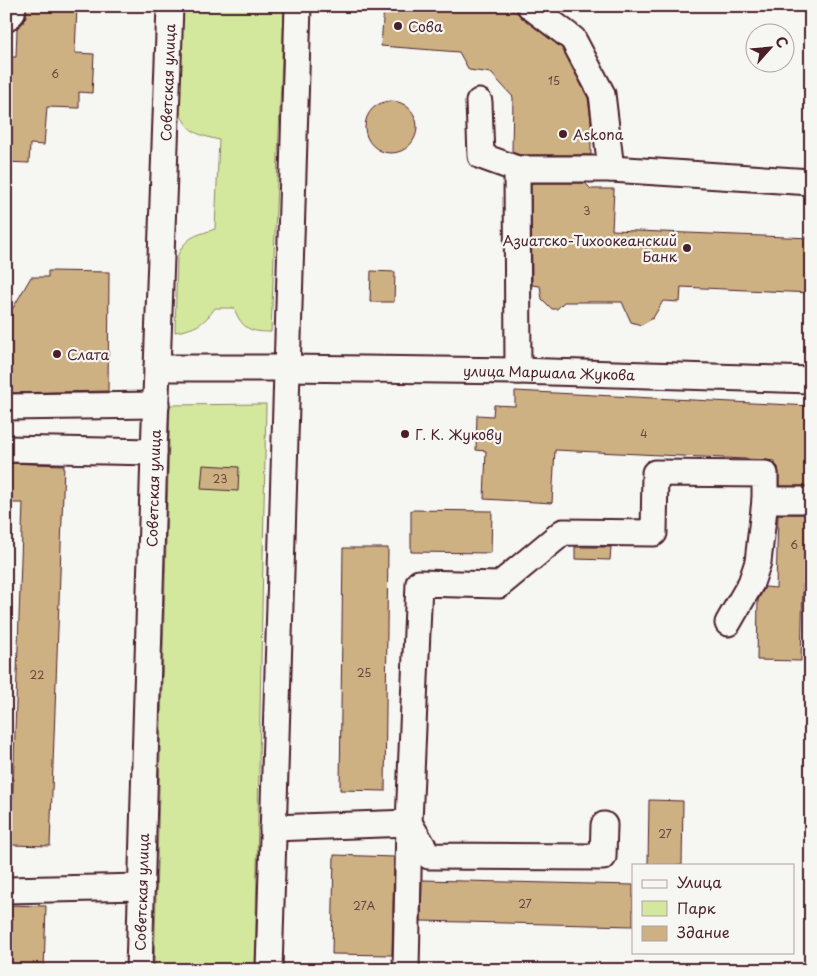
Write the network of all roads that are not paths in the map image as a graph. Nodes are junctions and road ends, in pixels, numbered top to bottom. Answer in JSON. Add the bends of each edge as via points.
{"nodes":[{"id":1,"x":13,"y":6,"type":"edge"},
{"id":2,"x":170,"y":6,"type":"edge"},
{"id":3,"x":298,"y":6,"type":"edge"},
{"id":4,"x":530,"y":6,"type":"edge"},
{"id":5,"x":6,"y":19,"type":"edge"},
{"id":6,"x":479,"y":102,"type":"dead end"},
{"id":7,"x":517,"y":168,"type":"junction"},
{"id":8,"x":611,"y":169,"type":"junction"},
{"id":9,"x":811,"y":182,"type":"edge"},
{"id":10,"x":157,"y":368,"type":"junction"},
{"id":11,"x":287,"y":368,"type":"junction"},
{"id":12,"x":518,"y":371,"type":"junction"},
{"id":13,"x":811,"y":380,"type":"edge"},
{"id":14,"x":156,"y":405,"type":"junction"},
{"id":15,"x":6,"y":406,"type":"edge"},
{"id":16,"x":6,"y":449,"type":"edge"},
{"id":17,"x":154,"y":452,"type":"junction"},
{"id":18,"x":765,"y":500,"type":"junction"},
{"id":19,"x":811,"y":500,"type":"edge"},
{"id":20,"x":728,"y":623,"type":"dead end"},
{"id":21,"x":409,"y":823,"type":"junction"},
{"id":22,"x":604,"y":826,"type":"dead end"},
{"id":23,"x":274,"y":828,"type":"junction"},
{"id":24,"x":142,"y":887,"type":"junction"},
{"id":25,"x":6,"y":890,"type":"edge"},
{"id":26,"x":274,"y":964,"type":"edge"},
{"id":27,"x":139,"y":970,"type":"edge"},
{"id":28,"x":406,"y":970,"type":"edge"}],
"edges":[{"from":1,"to":5,"type":"street"},
{"from":2,"to":10,"type":"street","name":"Советская улица"},
{"from":3,"to":11,"type":"street"},
{"from":4,"to":8,"type":"street","via":[[573,39],[602,94]]},
{"from":6,"to":7,"type":"street","via":[[481,156]]},
{"from":7,"to":8,"type":"street"},
{"from":7,"to":12,"type":"street"},
{"from":8,"to":9,"type":"street"},
{"from":10,"to":11,"type":"street","name":"улица Маршала Жукова"},
{"from":10,"to":14,"type":"street","name":"Советская улица"},
{"from":11,"to":12,"type":"street","name":"улица Маршала Жукова"},
{"from":11,"to":23,"type":"street"},
{"from":12,"to":13,"type":"street","name":"улица Маршала Жукова"},
{"from":14,"to":15,"type":"street"},
{"from":14,"to":17,"type":"street","name":"Советская улица"},
{"from":16,"to":17,"type":"street"},
{"from":17,"to":24,"type":"street","name":"Советская улица"},
{"from":18,"to":19,"type":"street"},
{"from":18,"to":20,"type":"street","via":[[758,562],[751,582]]},
{"from":18,"to":21,"type":"street","via":[[765,474],[654,473],[654,533],[563,532],[499,585],[419,583]]},
{"from":21,"to":22,"type":"street","via":[[429,856],[603,857]]},
{"from":21,"to":23,"type":"street"},
{"from":21,"to":28,"type":"street"},
{"from":23,"to":26,"type":"street"},
{"from":24,"to":25,"type":"street"},
{"from":24,"to":27,"type":"street","name":"Советская улица"}]}
